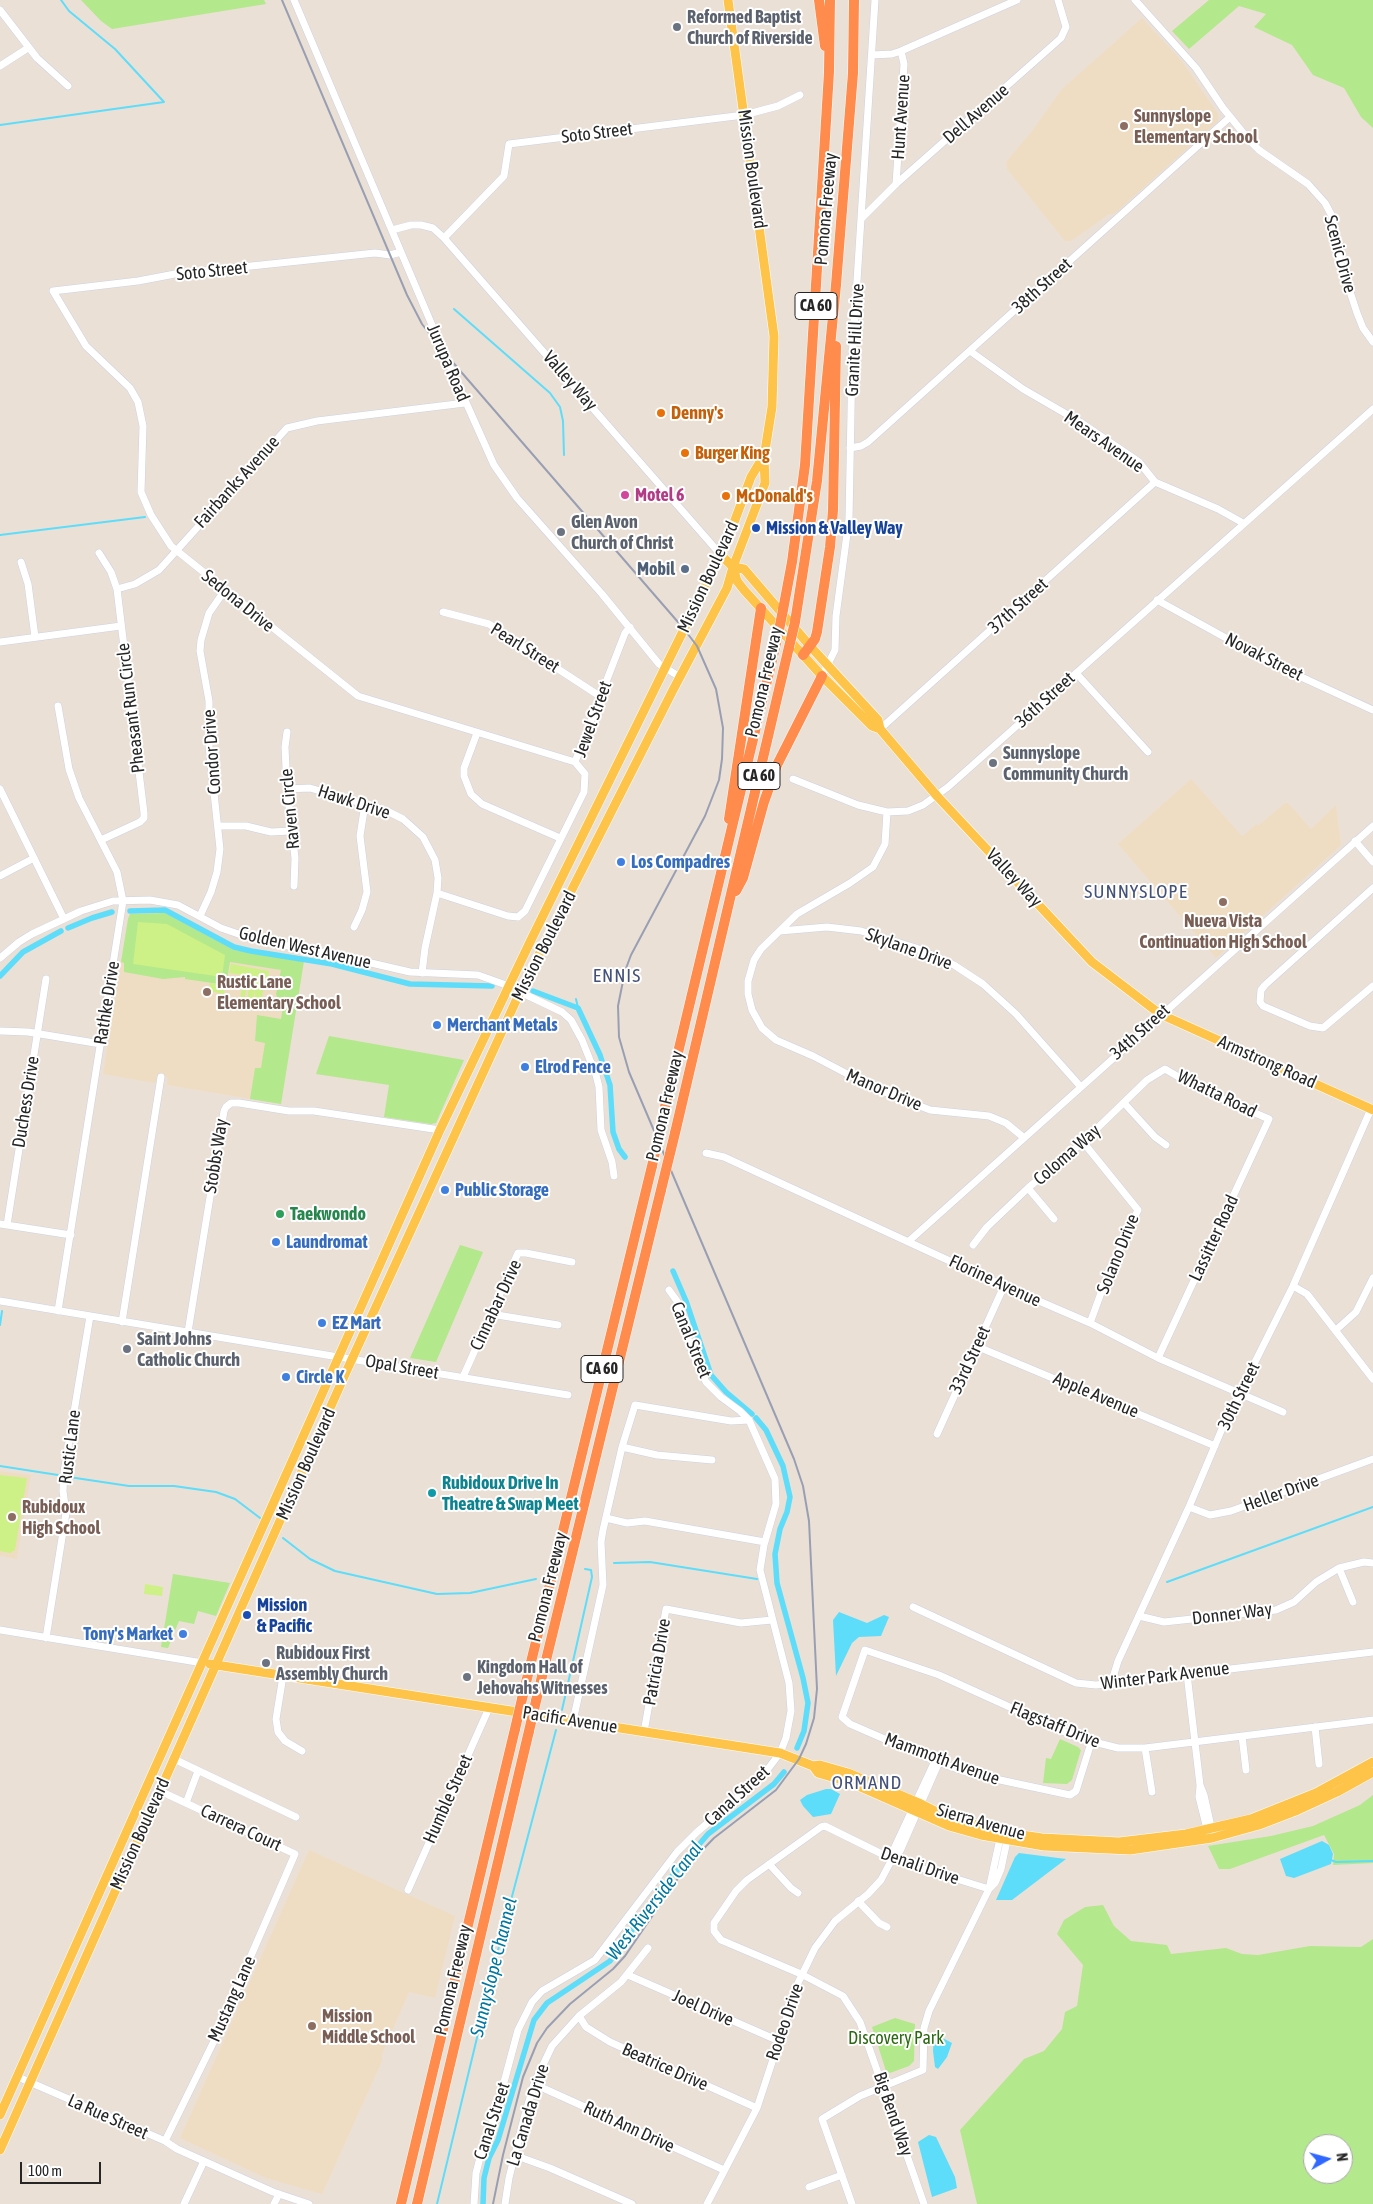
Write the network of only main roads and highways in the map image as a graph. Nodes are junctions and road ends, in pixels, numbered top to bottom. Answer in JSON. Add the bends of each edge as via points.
{"nodes":[{"id":1,"x":728,"y":0,"type":"edge"},
{"id":2,"x":819,"y":0,"type":"edge"},
{"id":3,"x":830,"y":0,"type":"edge"},
{"id":4,"x":854,"y":0,"type":"edge"},
{"id":5,"x":829,"y":72,"type":"junction"},
{"id":6,"x":836,"y":285,"type":"junction"},
{"id":7,"x":764,"y":457,"type":"junction"},
{"id":8,"x":721,"y":555,"type":"junction"},
{"id":9,"x":733,"y":567,"type":"junction"},
{"id":10,"x":761,"y":608,"type":"junction"},
{"id":11,"x":806,"y":651,"type":"junction"},
{"id":12,"x":822,"y":676,"type":"junction"},
{"id":13,"x":880,"y":729,"type":"junction"},
{"id":14,"x":717,"y":897,"type":"junction"},
{"id":15,"x":729,"y":905,"type":"junction"},
{"id":16,"x":509,"y":986,"type":"junction"},
{"id":17,"x":520,"y":992,"type":"junction"},
{"id":18,"x":1160,"y":1014,"type":"joint"},
{"id":19,"x":1372,"y":1110,"type":"edge"},
{"id":20,"x":202,"y":1663,"type":"junction"},
{"id":21,"x":216,"y":1665,"type":"junction"},
{"id":22,"x":1373,"y":1762,"type":"edge"},
{"id":23,"x":813,"y":1766,"type":"joint"},
{"id":24,"x":1373,"y":1772,"type":"edge"},
{"id":25,"x":1210,"y":1832,"type":"junction"},
{"id":26,"x":0,"y":2115,"type":"edge"},
{"id":27,"x":0,"y":2150,"type":"edge"},
{"id":28,"x":401,"y":2204,"type":"edge"},
{"id":29,"x":417,"y":2204,"type":"edge"}],
"edges":[{"from":1,"to":7,"type":"main road","name":"Mission Boulevard","via":[[774,336],[772,407]]},
{"from":2,"to":5,"type":"highway"},
{"from":3,"to":5,"type":"highway","name":"Pomona Freeway","number":"CA 60"},
{"from":4,"to":6,"type":"highway","name":"Pomona Freeway","number":"CA 60","via":[[853,73]]},
{"from":5,"to":14,"type":"highway","name":"Pomona Freeway","number":"CA 60","bridge":true,"via":[[805,465],[792,562],[778,636]]},
{"from":6,"to":11,"type":"highway","via":[[833,510],[817,632]]},
{"from":6,"to":15,"type":"highway","name":"Pomona Freeway","number":"CA 60","bridge":true,"via":[[817,481],[795,622]]},
{"from":7,"to":8,"type":"main road","name":"Mission Boulevard","via":[[751,477]]},
{"from":7,"to":9,"type":"main road","name":"Mission Boulevard","via":[[765,482]]},
{"from":8,"to":9,"type":"main road","name":"Valley Way"},
{"from":8,"to":16,"type":"main road","name":"Mission Boulevard"},
{"from":9,"to":10,"type":"main road","name":"Valley Way","via":[[737,581]]},
{"from":9,"to":11,"type":"main road","name":"Valley Way","via":[[744,569]]},
{"from":9,"to":17,"type":"main road","name":"Mission Boulevard","via":[[727,588]]},
{"from":10,"to":11,"type":"main road","name":"Valley Way"},
{"from":10,"to":14,"type":"highway"},
{"from":11,"to":12,"type":"main road","name":"Valley Way"},
{"from":11,"to":13,"type":"main road","name":"Valley Way","via":[[828,666],[878,720]]},
{"from":12,"to":13,"type":"main road","name":"Valley Way","via":[[872,726]]},
{"from":12,"to":15,"type":"highway","via":[[777,765],[743,878]]},
{"from":13,"to":18,"type":"main road","name":"Valley Way","via":[[937,796],[1092,962]]},
{"from":14,"to":28,"type":"highway","name":"Pomona Freeway","number":"CA 60","bridge":true},
{"from":15,"to":29,"type":"highway","name":"Pomona Freeway","number":"CA 60","bridge":true},
{"from":16,"to":17,"type":"main road"},
{"from":16,"to":20,"type":"main road","name":"Mission Boulevard","via":[[440,1130]]},
{"from":17,"to":21,"type":"main road","name":"Mission Boulevard"},
{"from":18,"to":19,"type":"main road","name":"Armstrong Road"},
{"from":20,"to":21,"type":"main road","name":"Pacific Avenue"},
{"from":20,"to":26,"type":"main road","name":"Mission Boulevard"},
{"from":21,"to":23,"type":"main road","name":"Pacific Avenue","via":[[780,1753]]},
{"from":21,"to":27,"type":"main road","name":"Mission Boulevard"},
{"from":22,"to":25,"type":"main road","name":"Sierra Avenue","via":[[1294,1803]]},
{"from":23,"to":25,"type":"main road","name":"Sierra Avenue","via":[[818,1772],[1004,1836],[1119,1842]]},
{"from":24,"to":25,"type":"main road","name":"Sierra Avenue","via":[[1323,1799],[1282,1816]]}]}
